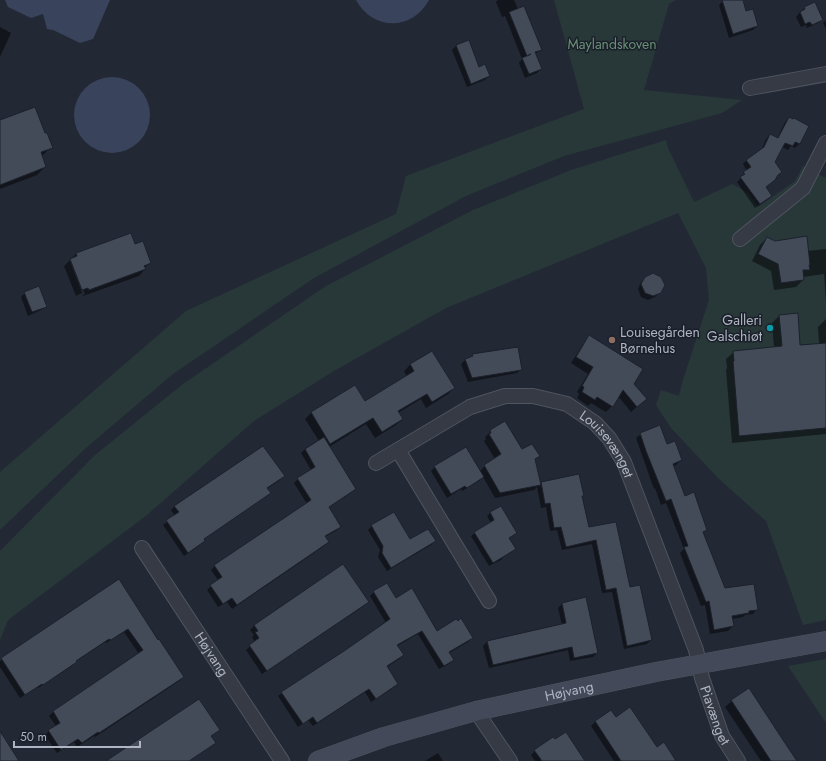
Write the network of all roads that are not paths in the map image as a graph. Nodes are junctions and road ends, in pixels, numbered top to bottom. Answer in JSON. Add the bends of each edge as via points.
{"nodes":[{"id":1,"x":826,"y":74,"type":"edge"},
{"id":2,"x":750,"y":88,"type":"dead end"},
{"id":3,"x":826,"y":143,"type":"edge"},
{"id":4,"x":740,"y":239,"type":"dead end"},
{"id":5,"x":398,"y":450,"type":"junction"},
{"id":6,"x":376,"y":463,"type":"dead end"},
{"id":7,"x":142,"y":548,"type":"dead end"},
{"id":8,"x":489,"y":601,"type":"dead end"},
{"id":9,"x":826,"y":641,"type":"edge"},
{"id":10,"x":699,"y":665,"type":"junction"},
{"id":11,"x":476,"y":711,"type":"junction"},
{"id":12,"x":282,"y":761,"type":"edge"},
{"id":13,"x":318,"y":761,"type":"edge"},
{"id":14,"x":510,"y":761,"type":"edge"},
{"id":15,"x":738,"y":761,"type":"edge"}],
"edges":[{"from":1,"to":2,"type":"street"},
{"from":3,"to":4,"type":"street","via":[[803,188]]},
{"from":5,"to":6,"type":"street","name":"Louisevænget"},
{"from":5,"to":8,"type":"street"},
{"from":5,"to":10,"type":"street","name":"Louisevænget","via":[[470,407],[505,396],[533,396],[567,404],[595,423],[609,438],[624,462],[696,650]]},
{"from":7,"to":12,"type":"street","name":"Højvang"},
{"from":9,"to":10,"type":"street","name":"Højvang"},
{"from":10,"to":11,"type":"street","name":"Højvang"},
{"from":10,"to":15,"type":"street","name":"Piavænget","via":[[722,736]]},
{"from":11,"to":13,"type":"street","name":"Højvang","via":[[384,737]]},
{"from":11,"to":14,"type":"street"}]}
